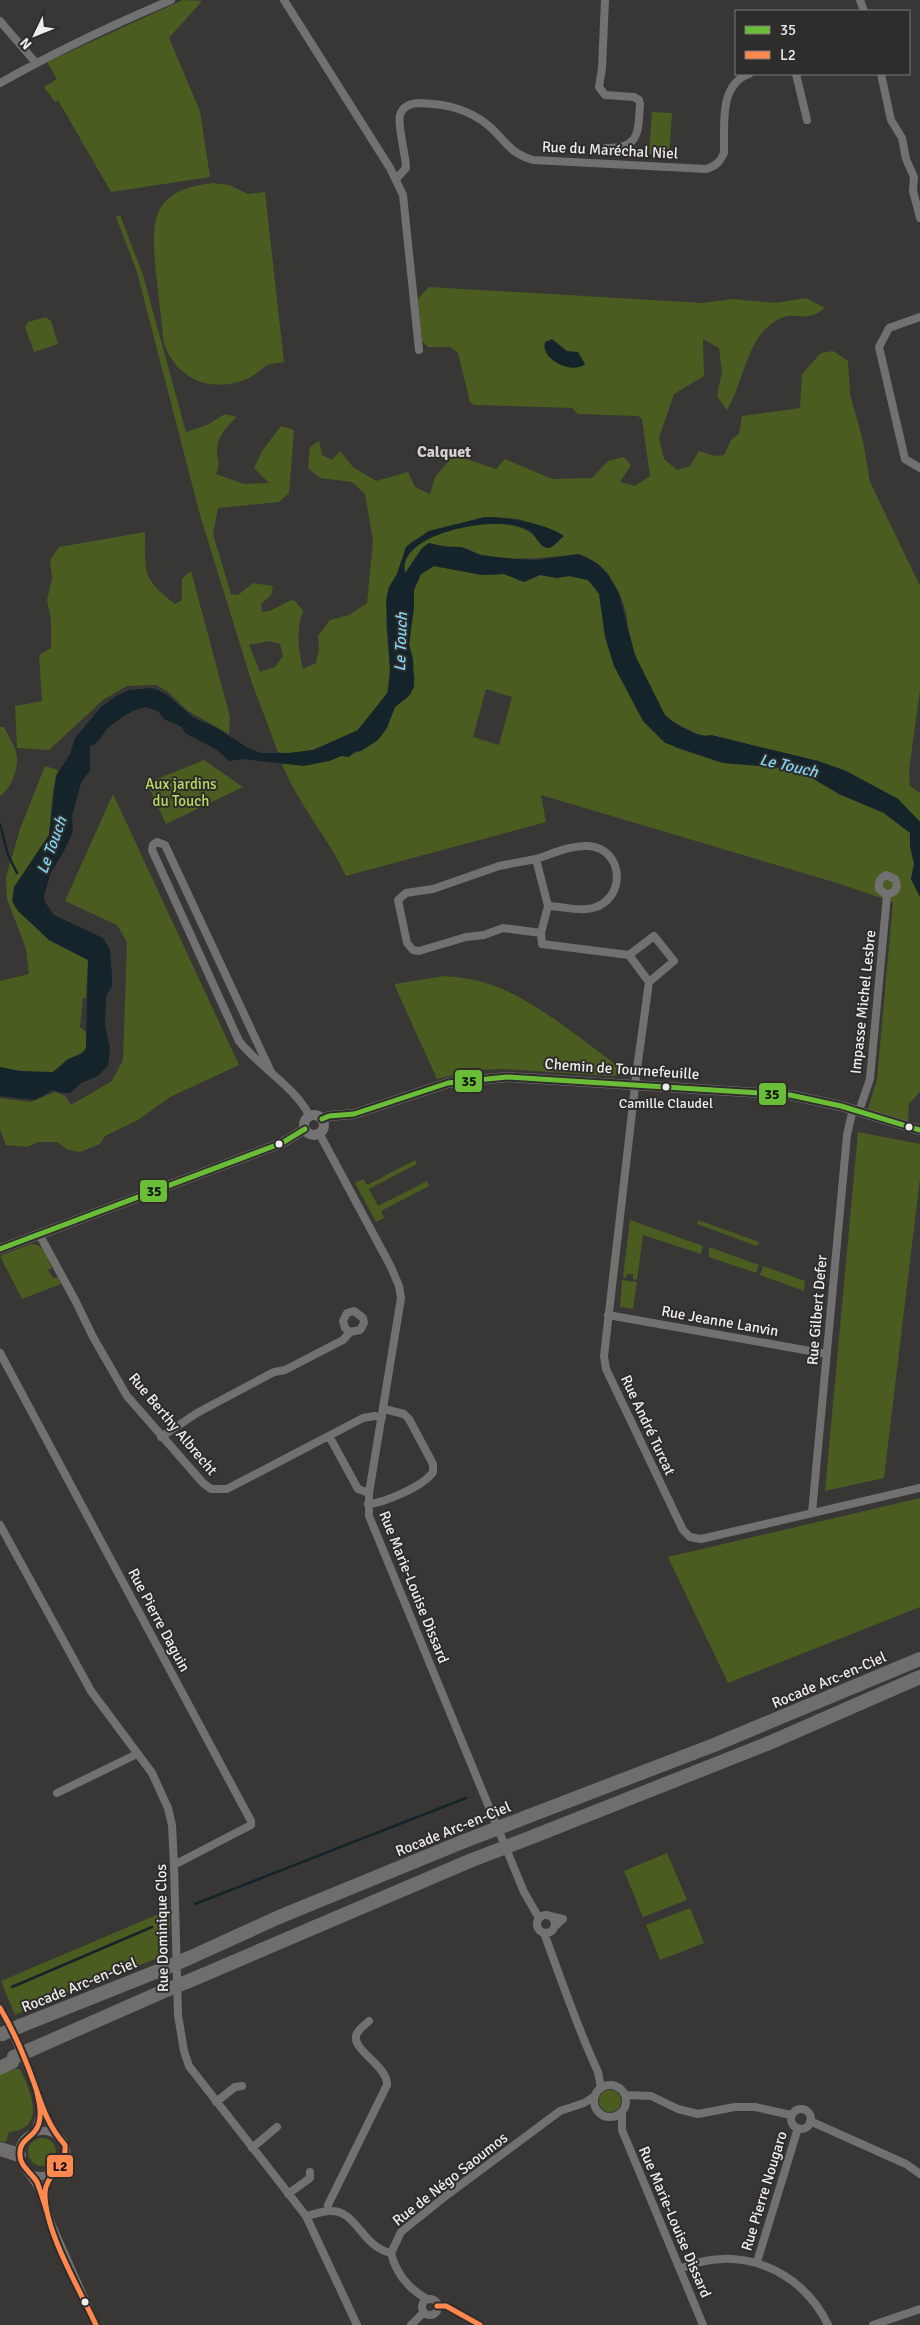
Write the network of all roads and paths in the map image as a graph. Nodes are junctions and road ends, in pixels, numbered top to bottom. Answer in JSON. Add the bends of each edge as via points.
{"nodes":[{"id":1,"x":171,"y":0,"type":"edge"},
{"id":2,"x":284,"y":0,"type":"edge"},
{"id":3,"x":605,"y":0,"type":"edge"},
{"id":4,"x":0,"y":21,"type":"edge"},
{"id":5,"x":36,"y":62,"type":"junction"},
{"id":6,"x":746,"y":75,"type":"edge"},
{"id":7,"x":796,"y":75,"type":"edge"},
{"id":8,"x":881,"y":75,"type":"edge"},
{"id":9,"x":0,"y":84,"type":"edge"},
{"id":10,"x":807,"y":120,"type":"dead end"},
{"id":11,"x":606,"y":148,"type":"dead end"},
{"id":12,"x":396,"y":178,"type":"junction"},
{"id":13,"x":920,"y":218,"type":"edge"},
{"id":14,"x":920,"y":317,"type":"edge"},
{"id":15,"x":419,"y":350,"type":"dead end"},
{"id":16,"x":920,"y":468,"type":"edge"},
{"id":17,"x":536,"y":859,"type":"junction"},
{"id":18,"x":887,"y":895,"type":"dead end"},
{"id":19,"x":548,"y":906,"type":"junction"},
{"id":20,"x":541,"y":932,"type":"junction"},
{"id":21,"x":629,"y":955,"type":"junction"},
{"id":22,"x":221,"y":966,"type":"junction"},
{"id":23,"x":208,"y":971,"type":"junction"},
{"id":24,"x":649,"y":982,"type":"junction"},
{"id":25,"x":271,"y":1072,"type":"junction"},
{"id":26,"x":635,"y":1084,"type":"junction"},
{"id":27,"x":856,"y":1110,"type":"junction"},
{"id":28,"x":309,"y":1116,"type":"junction"},
{"id":29,"x":322,"y":1119,"type":"junction"},
{"id":30,"x":304,"y":1129,"type":"junction"},
{"id":31,"x":920,"y":1130,"type":"edge"},
{"id":32,"x":319,"y":1133,"type":"junction"},
{"id":33,"x":39,"y":1234,"type":"junction"},
{"id":34,"x":0,"y":1249,"type":"edge"},
{"id":35,"x":608,"y":1315,"type":"junction"},
{"id":36,"x":350,"y":1332,"type":"dead end"},
{"id":37,"x":0,"y":1353,"type":"edge"},
{"id":38,"x":827,"y":1354,"type":"junction"},
{"id":39,"x":384,"y":1409,"type":"junction"},
{"id":40,"x":382,"y":1418,"type":"junction"},
{"id":41,"x":162,"y":1436,"type":"junction"},
{"id":42,"x":329,"y":1436,"type":"junction"},
{"id":43,"x":920,"y":1488,"type":"edge"},
{"id":44,"x":369,"y":1493,"type":"junction"},
{"id":45,"x":368,"y":1504,"type":"junction"},
{"id":46,"x":812,"y":1513,"type":"junction"},
{"id":47,"x":0,"y":1525,"type":"edge"},
{"id":48,"x":920,"y":1659,"type":"edge"},
{"id":49,"x":920,"y":1678,"type":"edge"},
{"id":50,"x":920,"y":1685,"type":"edge"},
{"id":51,"x":896,"y":1688,"type":"junction"},
{"id":52,"x":137,"y":1754,"type":"junction"},
{"id":53,"x":57,"y":1793,"type":"dead end"},
{"id":54,"x":174,"y":1865,"type":"junction"},
{"id":55,"x":544,"y":1917,"type":"junction"},
{"id":56,"x":550,"y":1931,"type":"junction"},
{"id":57,"x":0,"y":2008,"type":"edge"},
{"id":58,"x":369,"y":2021,"type":"dead end"},
{"id":59,"x":1,"y":2034,"type":"edge"},
{"id":60,"x":14,"y":2057,"type":"junction"},
{"id":61,"x":0,"y":2062,"type":"edge"},
{"id":62,"x":0,"y":2068,"type":"edge"},
{"id":63,"x":242,"y":2086,"type":"dead end"},
{"id":64,"x":604,"y":2087,"type":"junction"},
{"id":65,"x":625,"y":2095,"type":"junction"},
{"id":66,"x":595,"y":2096,"type":"junction"},
{"id":67,"x":216,"y":2102,"type":"junction"},
{"id":68,"x":584,"y":2103,"type":"junction"},
{"id":69,"x":596,"y":2107,"type":"junction"},
{"id":70,"x":42,"y":2109,"type":"junction"},
{"id":71,"x":622,"y":2112,"type":"junction"},
{"id":72,"x":791,"y":2115,"type":"junction"},
{"id":73,"x":609,"y":2117,"type":"junction"},
{"id":74,"x":810,"y":2121,"type":"junction"},
{"id":75,"x":277,"y":2127,"type":"dead end"},
{"id":76,"x":798,"y":2128,"type":"junction"},
{"id":77,"x":622,"y":2130,"type":"junction"},
{"id":78,"x":34,"y":2132,"type":"junction"},
{"id":79,"x":54,"y":2133,"type":"junction"},
{"id":80,"x":0,"y":2148,"type":"edge"},
{"id":81,"x":252,"y":2148,"type":"junction"},
{"id":82,"x":19,"y":2155,"type":"junction"},
{"id":83,"x":310,"y":2172,"type":"dead end"},
{"id":84,"x":920,"y":2174,"type":"edge"},
{"id":85,"x":32,"y":2175,"type":"junction"},
{"id":86,"x":51,"y":2175,"type":"junction"},
{"id":87,"x":288,"y":2194,"type":"junction"},
{"id":88,"x":45,"y":2206,"type":"junction"},
{"id":89,"x":328,"y":2211,"type":"junction"},
{"id":90,"x":306,"y":2216,"type":"junction"},
{"id":91,"x":391,"y":2254,"type":"junction"},
{"id":92,"x":757,"y":2262,"type":"junction"},
{"id":93,"x":680,"y":2269,"type":"junction"},
{"id":94,"x":424,"y":2305,"type":"junction"},
{"id":95,"x":437,"y":2306,"type":"junction"},
{"id":96,"x":920,"y":2309,"type":"edge"},
{"id":97,"x":96,"y":2325,"type":"edge"},
{"id":98,"x":357,"y":2325,"type":"edge"},
{"id":99,"x":411,"y":2325,"type":"edge"},
{"id":100,"x":480,"y":2325,"type":"edge"},
{"id":101,"x":703,"y":2325,"type":"edge"},
{"id":102,"x":828,"y":2325,"type":"edge"},
{"id":103,"x":873,"y":2325,"type":"edge"}],
"edges":[{"from":1,"to":5,"type":"street"},
{"from":2,"to":12,"type":"street"},
{"from":3,"to":11,"type":"street","via":[[599,87],[605,95],[634,97],[640,104],[637,136],[629,146]]},
{"from":4,"to":5,"type":"street"},
{"from":5,"to":9,"type":"street"},
{"from":6,"to":12,"type":"street","name":"Rue du Maréchal Niel","via":[[726,100],[724,153],[713,167],[533,160],[508,148],[490,127],[468,113],[449,106],[418,103],[405,107],[400,113],[406,168]]},
{"from":7,"to":10,"type":"street"},
{"from":8,"to":13,"type":"street","via":[[891,120],[902,138],[914,177],[913,191]]},
{"from":12,"to":15,"type":"street","via":[[403,195]]},
{"from":14,"to":16,"type":"street","via":[[889,328],[879,347],[905,460]]},
{"from":17,"to":19,"type":"street"},
{"from":17,"to":19,"type":"street","via":[[588,846],[608,855],[616,870],[616,888],[602,905],[587,909]]},
{"from":17,"to":20,"type":"street","via":[[499,866],[433,889],[406,893],[398,904],[412,950],[484,936],[503,928]]},
{"from":18,"to":27,"type":"street","name":"Impasse Michel Lesbre","via":[[870,1079]]},
{"from":19,"to":20,"type":"street"},
{"from":20,"to":21,"type":"street","via":[[540,941],[545,946]]},
{"from":21,"to":24,"type":"street"},
{"from":21,"to":24,"type":"street","via":[[654,936],[674,961]]},
{"from":22,"to":23,"type":"street"},
{"from":22,"to":23,"type":"street","via":[[165,845],[157,842],[152,850]]},
{"from":22,"to":25,"type":"street"},
{"from":23,"to":25,"type":"street","via":[[239,1041]]},
{"from":24,"to":26,"type":"street","name":"Rue André Turcat"},
{"from":25,"to":28,"type":"street"},
{"from":26,"to":27,"type":"street","name":"Chemin de Tournefeuille","via":[[790,1096]]},
{"from":26,"to":29,"type":"street","name":"Chemin de Tournefeuille","via":[[508,1076],[472,1079],[448,1083],[354,1114]]},
{"from":26,"to":35,"type":"street","name":"Rue André Turcat"},
{"from":27,"to":31,"type":"street","name":"Chemin de Tournefeuille"},
{"from":27,"to":38,"type":"street","name":"Rue Gilbert Defer","via":[[848,1135]]},
{"from":28,"to":29,"type":"street","via":[[316,1115]]},
{"from":28,"to":30,"type":"street","via":[[304,1121]]},
{"from":29,"to":32,"type":"street","via":[[324,1127]]},
{"from":30,"to":32,"type":"street","via":[[311,1134]]},
{"from":30,"to":33,"type":"street","via":[[282,1143]]},
{"from":32,"to":39,"type":"street","name":"Rue Marie-Louise Dissard","via":[[399,1286],[400,1312]]},
{"from":33,"to":34,"type":"street"},
{"from":33,"to":41,"type":"street","name":"Rue Berthy Albrecht","via":[[113,1374],[127,1396]]},
{"from":35,"to":38,"type":"street","name":"Rue Jeanne Lanvin"},
{"from":35,"to":46,"type":"street","name":"Rue André Turcat","via":[[606,1369],[683,1530],[690,1537],[701,1540]]},
{"from":36,"to":41,"type":"street","via":[[343,1340],[286,1370],[274,1372],[197,1412]]},
{"from":37,"to":54,"type":"street","name":"Rue Pierre Daguin","via":[[251,1821],[251,1825]]},
{"from":38,"to":46,"type":"street","name":"Rue Gilbert Defer"},
{"from":39,"to":40,"type":"street","name":"Rue Marie-Louise Dissard"},
{"from":39,"to":45,"type":"street","via":[[404,1414],[409,1419],[433,1464],[433,1472],[426,1480],[386,1501]]},
{"from":40,"to":42,"type":"street","name":"Rue Berthy Albrecht","via":[[363,1418]]},
{"from":40,"to":44,"type":"street","name":"Rue Marie-Louise Dissard"},
{"from":41,"to":42,"type":"street","name":"Rue Berthy Albrecht","via":[[203,1483],[218,1490],[227,1489]]},
{"from":42,"to":44,"type":"street","via":[[358,1489]]},
{"from":43,"to":46,"type":"street","name":"Rue André Turcat"},
{"from":44,"to":45,"type":"street","name":"Rue Marie-Louise Dissard"},
{"from":45,"to":55,"type":"street","name":"Rue Marie-Louise Dissard","via":[[373,1524],[524,1892],[531,1905]]},
{"from":47,"to":52,"type":"street","name":"Rue Dominique Clos","via":[[90,1691]]},
{"from":48,"to":59,"type":"highway","name":"Rocade Arc-en-Ciel","bridge":true,"via":[[714,1745],[278,1917],[163,1969]]},
{"from":49,"to":51,"type":"highway"},
{"from":50,"to":51,"type":"highway","via":[[906,1691]]},
{"from":51,"to":60,"type":"highway","bridge":true,"via":[[472,1860]]},
{"from":52,"to":53,"type":"street"},
{"from":52,"to":54,"type":"street","name":"Rue Dominique Clos","via":[[160,1787],[168,1808]]},
{"from":54,"to":67,"type":"street","name":"Rue Dominique Clos","via":[[180,2034],[190,2066]]},
{"from":55,"to":56,"type":"street","name":"Rue Marie-Louise Dissard","via":[[554,1921]]},
{"from":55,"to":56,"type":"street","name":"Rue Marie-Louise Dissard","via":[[537,1927]]},
{"from":56,"to":64,"type":"street","name":"Rue Marie-Louise Dissard","via":[[555,1967],[598,2072],[604,2077]]},
{"from":57,"to":70,"type":"street","via":[[34,2082]]},
{"from":58,"to":89,"type":"street","via":[[356,2038],[358,2045],[386,2075],[387,2084],[328,2204]]},
{"from":60,"to":61,"type":"highway"},
{"from":60,"to":62,"type":"highway","via":[[12,2062]]},
{"from":63,"to":67,"type":"street","via":[[235,2087]]},
{"from":64,"to":65,"type":"street","via":[[618,2087]]},
{"from":64,"to":66,"type":"street"},
{"from":65,"to":71,"type":"street","via":[[626,2104]]},
{"from":65,"to":72,"type":"street","via":[[651,2096],[698,2114],[755,2107]]},
{"from":66,"to":68,"type":"street","name":"Rue de Négo Saoumos"},
{"from":66,"to":69,"type":"street"},
{"from":67,"to":81,"type":"street","name":"Rue Dominique Clos"},
{"from":68,"to":69,"type":"street"},
{"from":68,"to":91,"type":"street","name":"Rue de Négo Saoumos","via":[[560,2111],[447,2195],[401,2232]]},
{"from":69,"to":73,"type":"street"},
{"from":70,"to":78,"type":"street"},
{"from":70,"to":79,"type":"street"},
{"from":71,"to":73,"type":"street"},
{"from":71,"to":77,"type":"street","name":"Rue Marie-Louise Dissard"},
{"from":72,"to":74,"type":"street","via":[[804,2109],[809,2113]]},
{"from":72,"to":76,"type":"street","via":[[792,2123]]},
{"from":73,"to":77,"type":"street","name":"Rue Marie-Louise Dissard"},
{"from":74,"to":76,"type":"street","via":[[806,2127]]},
{"from":74,"to":84,"type":"street","via":[[906,2164]]},
{"from":75,"to":81,"type":"street"},
{"from":76,"to":92,"type":"street","name":"Rue Pierre Nougaro"},
{"from":77,"to":93,"type":"street","name":"Rue Marie-Louise Dissard"},
{"from":78,"to":79,"type":"street"},
{"from":78,"to":82,"type":"street","via":[[22,2143]]},
{"from":79,"to":86,"type":"street","via":[[65,2145],[66,2153],[62,2168]]},
{"from":80,"to":82,"type":"highway"},
{"from":81,"to":87,"type":"street","name":"Rue Dominique Clos"},
{"from":82,"to":85,"type":"street","via":[[25,2170]]},
{"from":83,"to":87,"type":"street","via":[[310,2178]]},
{"from":85,"to":86,"type":"street"},
{"from":85,"to":88,"type":"street"},
{"from":86,"to":88,"type":"street","via":[[44,2192]]},
{"from":87,"to":90,"type":"street","name":"Rue Dominique Clos"},
{"from":88,"to":97,"type":"street"},
{"from":89,"to":90,"type":"street"},
{"from":89,"to":91,"type":"street","via":[[347,2216],[371,2245]]},
{"from":90,"to":98,"type":"street","name":"Rue Dominique Clos"},
{"from":91,"to":94,"type":"street","via":[[398,2274],[419,2295]]},
{"from":92,"to":93,"type":"street","via":[[711,2259]]},
{"from":92,"to":102,"type":"street","via":[[806,2291],[820,2308]]},
{"from":93,"to":101,"type":"street","name":"Rue Marie-Louise Dissard"},
{"from":94,"to":95,"type":"street","via":[[434,2300]]},
{"from":94,"to":95,"type":"street","via":[[433,2313]]},
{"from":94,"to":99,"type":"street"},
{"from":95,"to":100,"type":"street","via":[[446,2306]]},
{"from":96,"to":103,"type":"street"}]}
